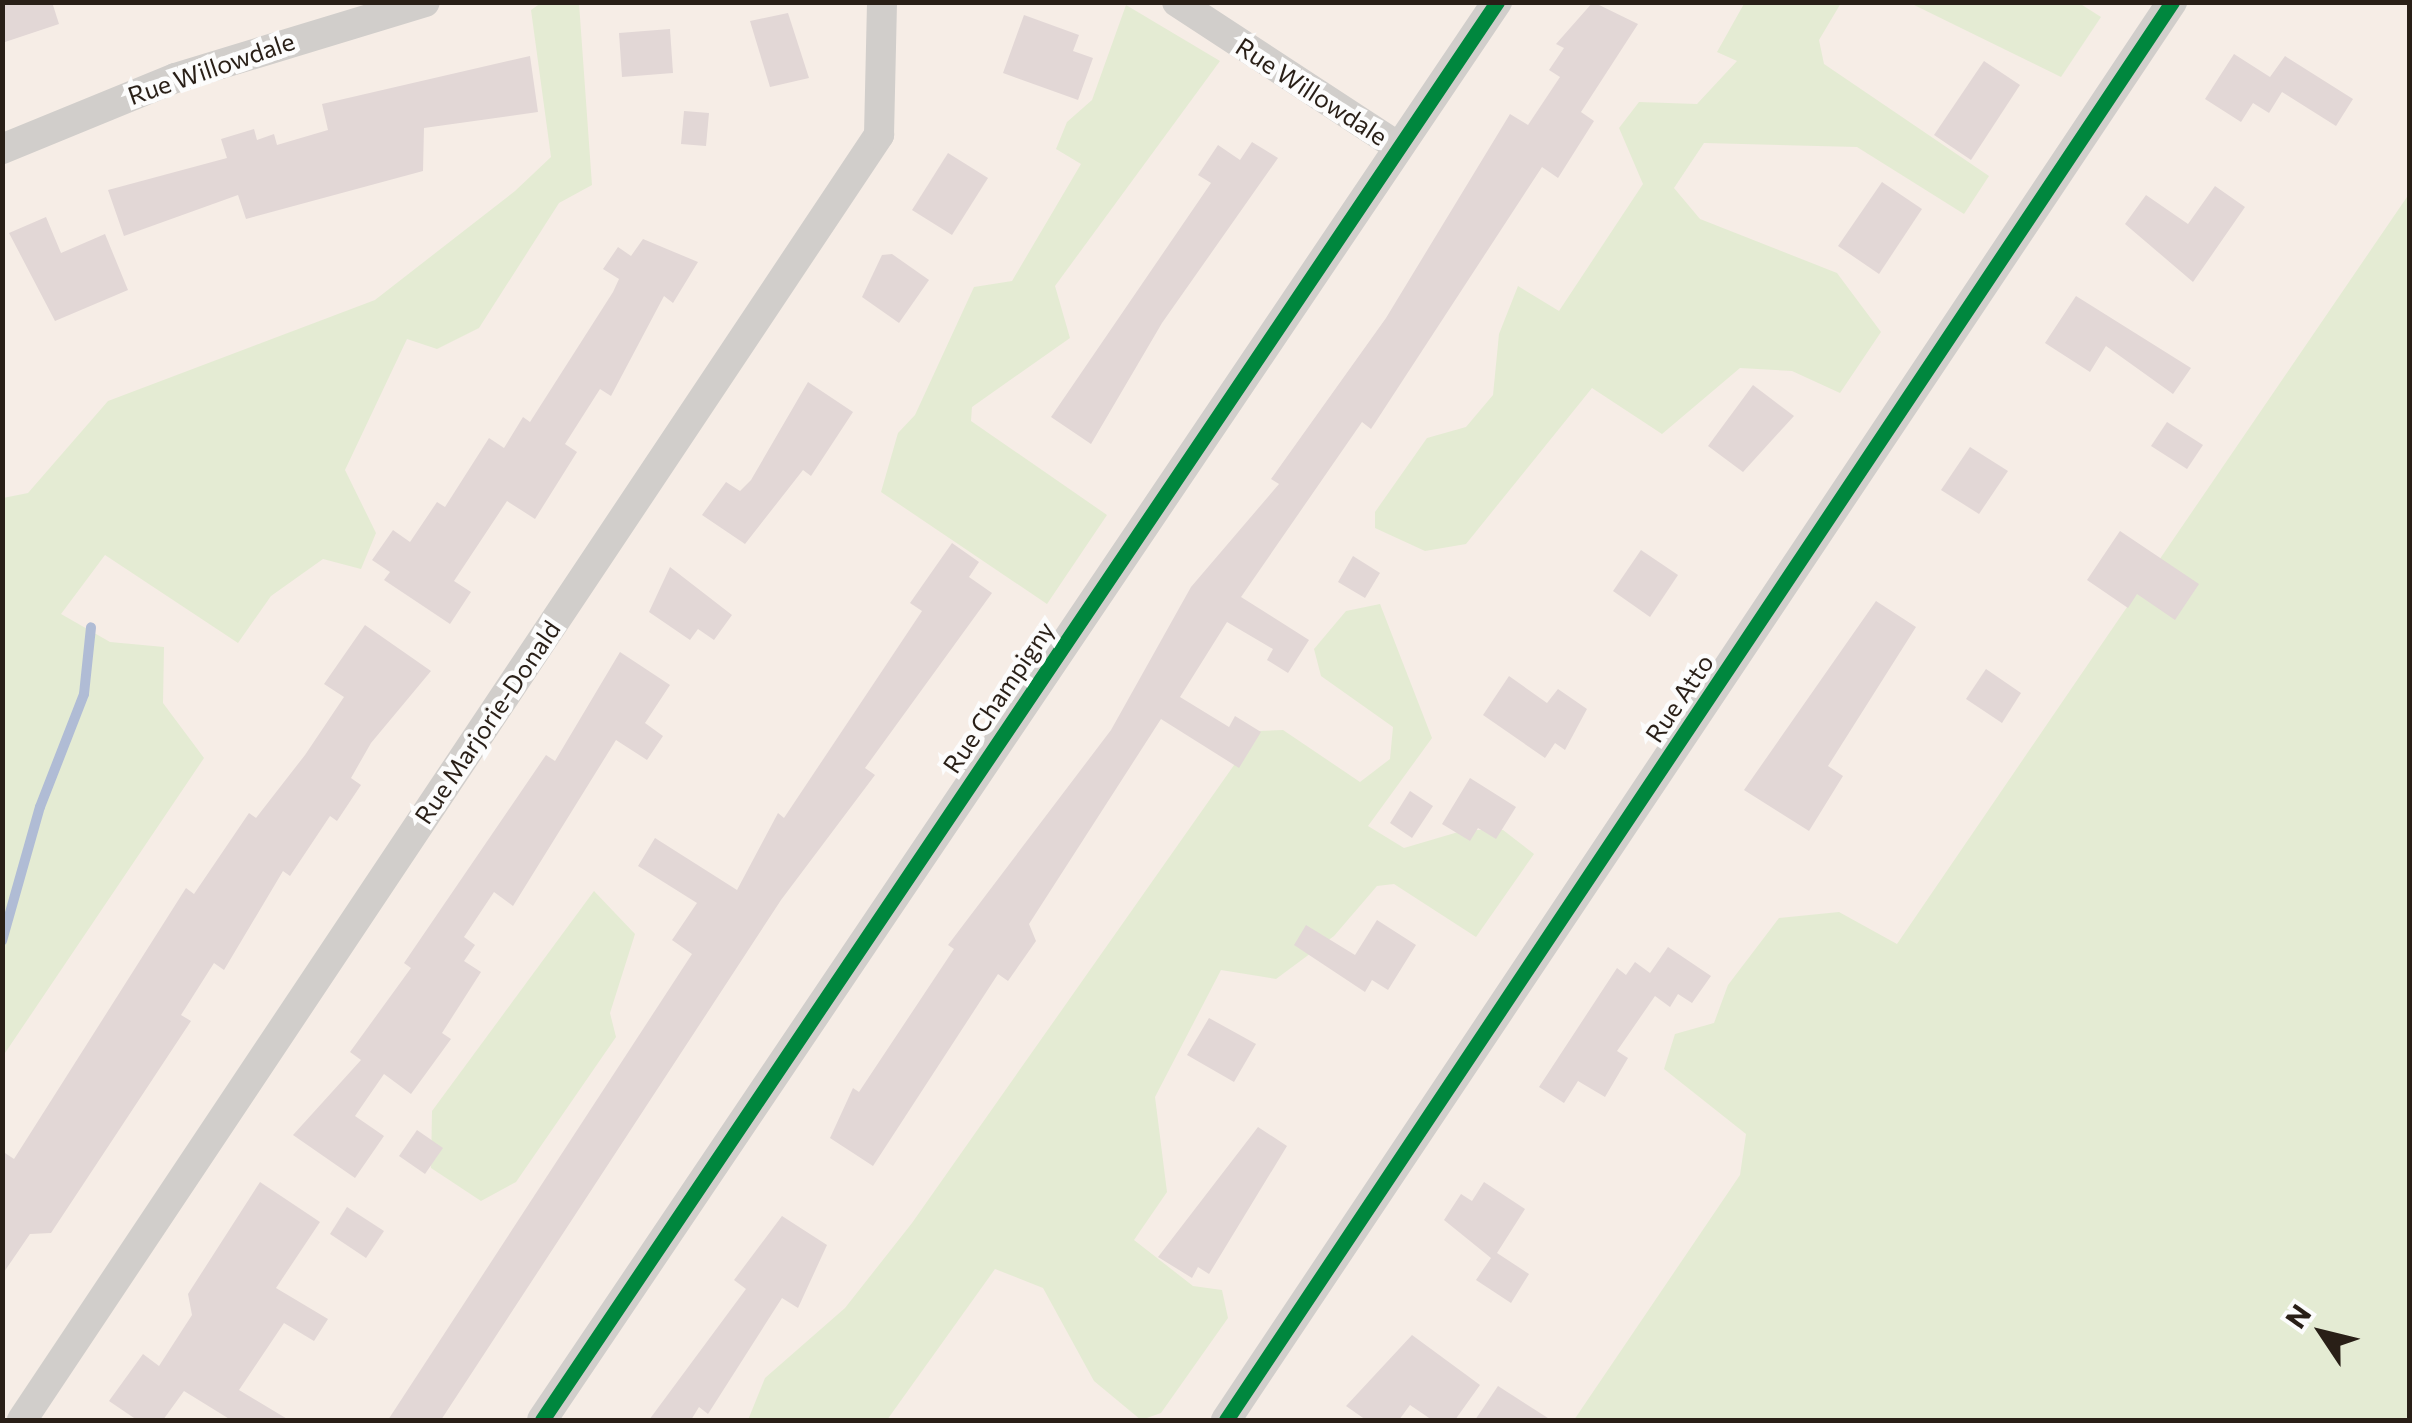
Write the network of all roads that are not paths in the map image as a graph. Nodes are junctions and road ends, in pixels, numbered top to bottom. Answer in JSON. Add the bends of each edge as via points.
{"nodes":[{"id":1,"x":425,"y":2,"type":"edge"},
{"id":2,"x":882,"y":2,"type":"edge"},
{"id":3,"x":1177,"y":2,"type":"edge"},
{"id":4,"x":1497,"y":2,"type":"edge"},
{"id":5,"x":2172,"y":2,"type":"edge"},
{"id":6,"x":1397,"y":146,"type":"junction"},
{"id":7,"x":2,"y":149,"type":"edge"},
{"id":8,"x":22,"y":1420,"type":"edge"},
{"id":9,"x":542,"y":1420,"type":"edge"},
{"id":10,"x":1226,"y":1420,"type":"edge"}],
"edges":[{"from":1,"to":7,"type":"street","name":"Rue Willowdale","via":[[175,78]]},
{"from":2,"to":8,"type":"street","name":"Rue Marjorie-Donald","via":[[879,135]]},
{"from":3,"to":6,"type":"street","name":"Rue Willowdale"},
{"from":4,"to":6,"type":"street","name":"Rue Champigny"},
{"from":5,"to":10,"type":"street","name":"Rue Atto"},
{"from":6,"to":9,"type":"street","name":"Rue Champigny"}]}
